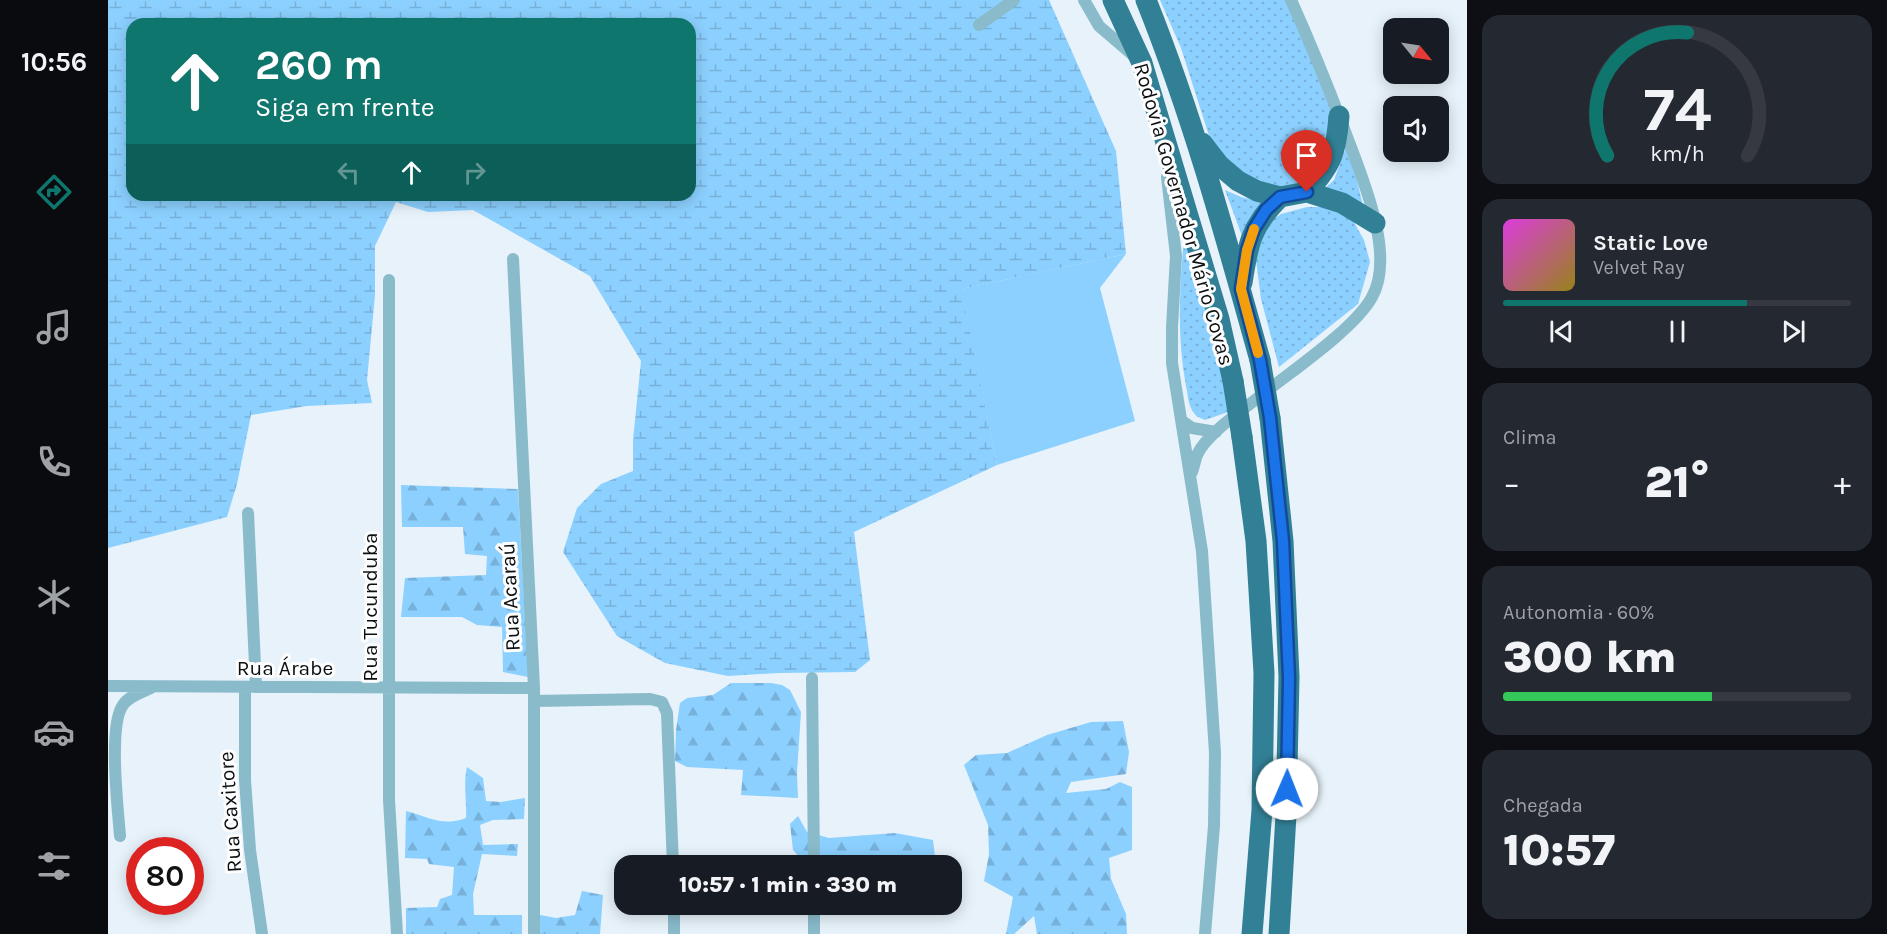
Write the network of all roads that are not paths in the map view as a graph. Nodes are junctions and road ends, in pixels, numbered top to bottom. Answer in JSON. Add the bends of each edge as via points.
{"nodes":[{"id":1,"x":1014,"y":0,"type":"edge"},
{"id":2,"x":1084,"y":0,"type":"edge"},
{"id":3,"x":1113,"y":0,"type":"edge"},
{"id":4,"x":1146,"y":0,"type":"edge"},
{"id":5,"x":1291,"y":0,"type":"edge"},
{"id":6,"x":980,"y":25,"type":"dead end"},
{"id":7,"x":1142,"y":63,"type":"junction"},
{"id":8,"x":1339,"y":116,"type":"junction"},
{"id":9,"x":1159,"y":120,"type":"junction"},
{"id":10,"x":1196,"y":136,"type":"junction"},
{"id":11,"x":1307,"y":192,"type":"junction"},
{"id":12,"x":1280,"y":197,"type":"junction"},
{"id":13,"x":1375,"y":223,"type":"junction"},
{"id":14,"x":513,"y":259,"type":"dead end"},
{"id":15,"x":389,"y":280,"type":"dead end"},
{"id":16,"x":1241,"y":289,"type":"junction"},
{"id":17,"x":1182,"y":421,"type":"junction"},
{"id":18,"x":1216,"y":432,"type":"junction"},
{"id":19,"x":1191,"y":476,"type":"junction"},
{"id":20,"x":248,"y":513,"type":"dead end"},
{"id":21,"x":812,"y":678,"type":"dead end"},
{"id":22,"x":158,"y":685,"type":"junction"},
{"id":23,"x":108,"y":686,"type":"edge"},
{"id":24,"x":251,"y":687,"type":"junction"},
{"id":25,"x":389,"y":688,"type":"junction"},
{"id":26,"x":534,"y":688,"type":"junction"},
{"id":27,"x":534,"y":701,"type":"junction"},
{"id":28,"x":119,"y":713,"type":"junction"},
{"id":29,"x":108,"y":733,"type":"edge"},
{"id":30,"x":120,"y":836,"type":"dead end"},
{"id":31,"x":673,"y":855,"type":"edge"},
{"id":32,"x":814,"y":855,"type":"edge"},
{"id":33,"x":674,"y":915,"type":"edge"},
{"id":34,"x":814,"y":915,"type":"edge"},
{"id":35,"x":262,"y":934,"type":"edge"},
{"id":36,"x":397,"y":934,"type":"edge"},
{"id":37,"x":534,"y":934,"type":"edge"},
{"id":38,"x":674,"y":934,"type":"edge"},
{"id":39,"x":814,"y":934,"type":"edge"},
{"id":40,"x":1205,"y":934,"type":"edge"},
{"id":41,"x":1252,"y":934,"type":"edge"},
{"id":42,"x":1279,"y":934,"type":"edge"}],
"edges":[{"from":1,"to":6,"type":"street"},
{"from":2,"to":7,"type":"street","via":[[1099,26]]},
{"from":3,"to":7,"type":"highway","name":"Rodovia Governador Mário Covas"},
{"from":4,"to":10,"type":"highway","name":"Rodovia Governador Mário Covas"},
{"from":5,"to":8,"type":"street"},
{"from":7,"to":9,"type":"highway","name":"Rodovia Governador Mário Covas"},
{"from":8,"to":11,"type":"highway","via":[[1333,156]]},
{"from":8,"to":13,"type":"street"},
{"from":9,"to":17,"type":"street","via":[[1176,256],[1172,363]]},
{"from":9,"to":41,"type":"highway","name":"Rodovia Governador Mário Covas","bridge":true,"via":[[1216,309],[1233,381],[1256,541],[1264,673],[1262,810]]},
{"from":10,"to":12,"type":"highway","via":[[1238,181]]},
{"from":10,"to":16,"type":"highway","name":"Rodovia Governador Mário Covas"},
{"from":11,"to":12,"type":"highway"},
{"from":11,"to":13,"type":"highway","via":[[1342,203]]},
{"from":12,"to":16,"type":"highway","via":[[1254,229]]},
{"from":13,"to":18,"type":"street","via":[[1380,272],[1364,309]]},
{"from":14,"to":26,"type":"street","name":"Rua Acaraú"},
{"from":15,"to":25,"type":"street","name":"Rua Tucunduba"},
{"from":16,"to":42,"type":"highway","name":"Rodovia Governador Mário Covas","bridge":true,"via":[[1270,418],[1283,541],[1289,678]]},
{"from":17,"to":18,"type":"street","via":[[1192,428]]},
{"from":17,"to":19,"type":"street"},
{"from":18,"to":19,"type":"street","via":[[1197,455]]},
{"from":19,"to":40,"type":"street","via":[[1202,551],[1215,753],[1214,826]]},
{"from":20,"to":24,"type":"street","name":"Rua Caxitore"},
{"from":21,"to":32,"type":"street"},
{"from":22,"to":23,"type":"street","name":"Rua Árabe"},
{"from":22,"to":24,"type":"street","name":"Rua Árabe"},
{"from":22,"to":28,"type":"street","via":[[128,700]]},
{"from":24,"to":25,"type":"street","name":"Rua Árabe"},
{"from":24,"to":35,"type":"street","name":"Rua Caxitore","via":[[245,780]]},
{"from":25,"to":26,"type":"street","name":"Rua Árabe"},
{"from":25,"to":36,"type":"street","name":"Rua Tucunduba","via":[[389,800]]},
{"from":26,"to":27,"type":"street","name":"Rua Acaraú"},
{"from":27,"to":31,"type":"street","via":[[662,702],[667,713]]},
{"from":27,"to":37,"type":"street","name":"Rua Acaraú"},
{"from":28,"to":29,"type":"street"},
{"from":28,"to":30,"type":"street","via":[[116,766]]},
{"from":33,"to":38,"type":"street"},
{"from":34,"to":39,"type":"street"}]}
